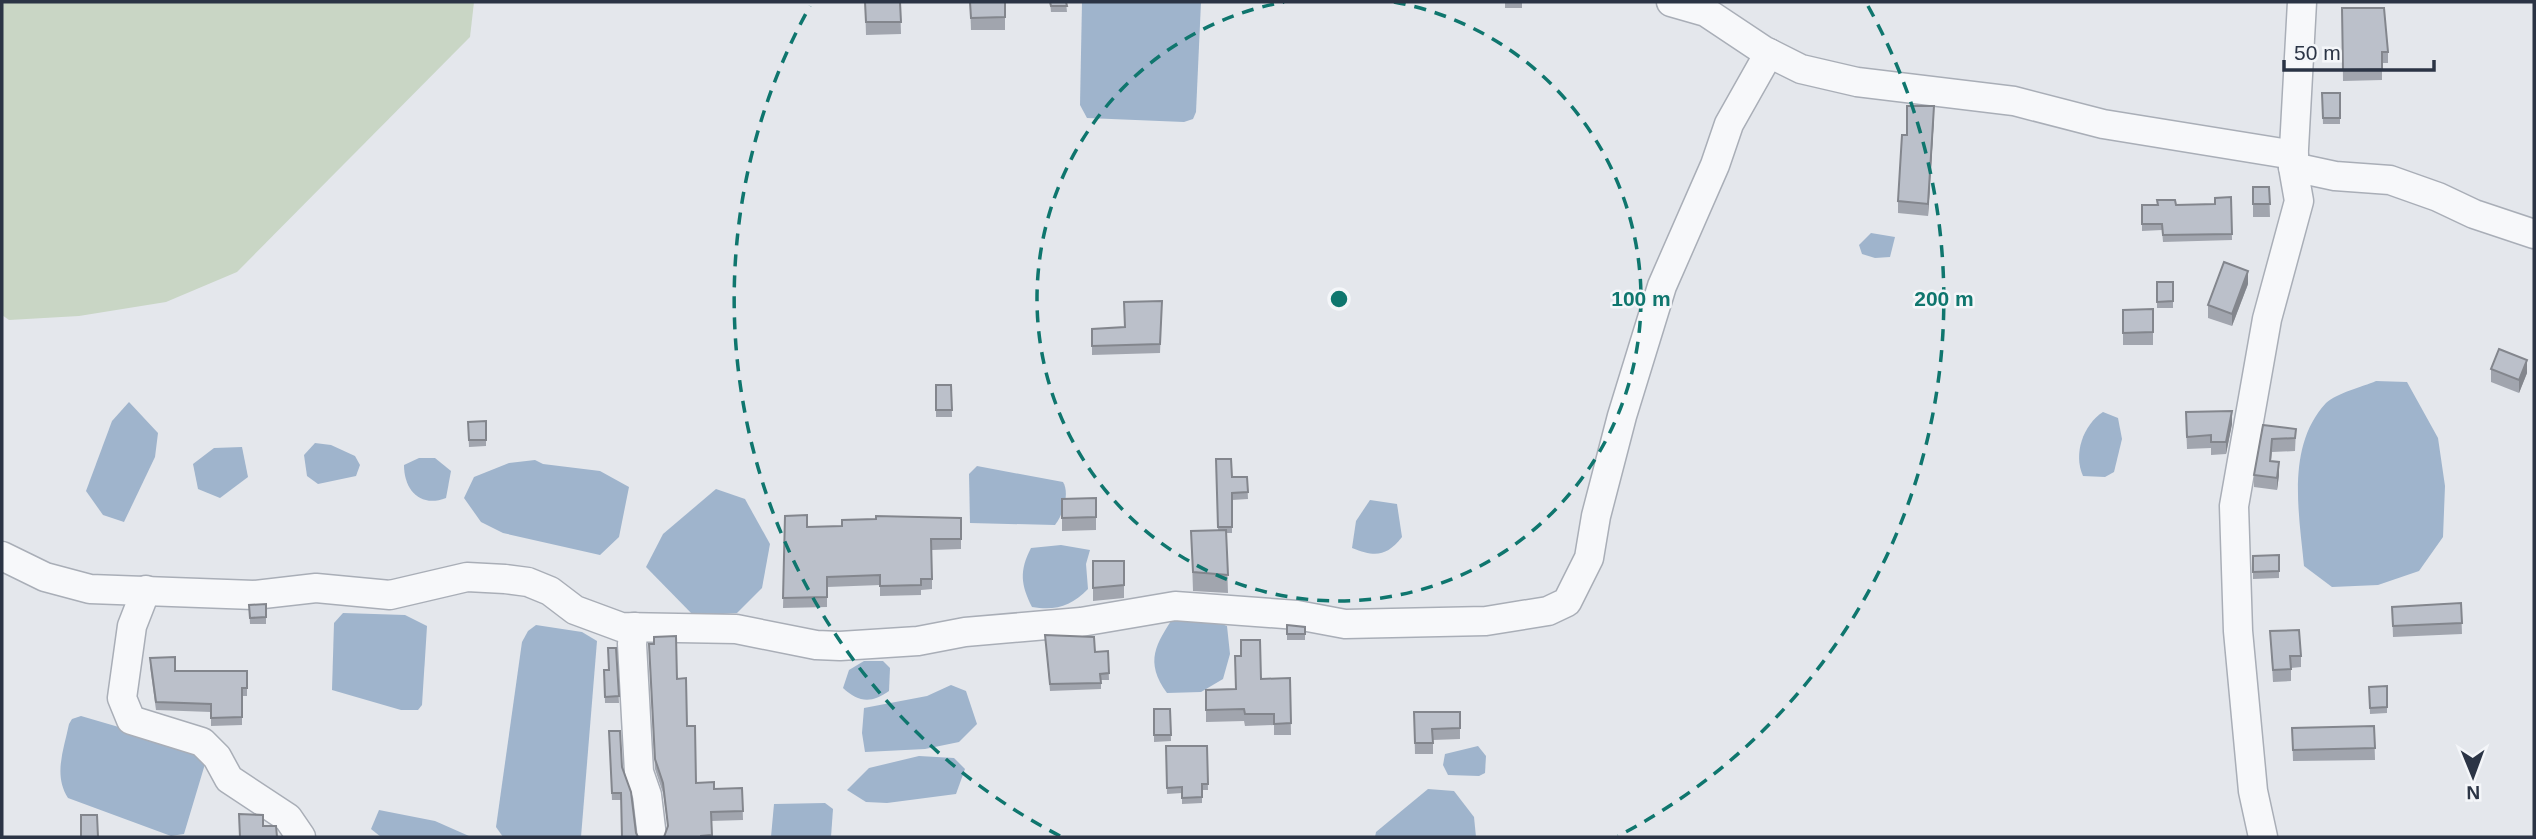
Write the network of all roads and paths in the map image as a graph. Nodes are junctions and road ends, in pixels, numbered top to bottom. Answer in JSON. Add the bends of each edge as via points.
{"nodes":[{"id":1,"x":1671,"y":2,"type":"edge"},
{"id":2,"x":2302,"y":2,"type":"edge"},
{"id":3,"x":1769,"y":53,"type":"junction"},
{"id":4,"x":2293,"y":161,"type":"junction"},
{"id":5,"x":2534,"y":234,"type":"edge"},
{"id":6,"x":2,"y":556,"type":"edge"},
{"id":7,"x":146,"y":590,"type":"junction"},
{"id":8,"x":634,"y":627,"type":"junction"},
{"id":9,"x":301,"y":837,"type":"edge"},
{"id":10,"x":652,"y":837,"type":"edge"},
{"id":11,"x":2263,"y":837,"type":"edge"}],
"edges":[{"from":1,"to":3,"type":"street","via":[[1706,12]]},
{"from":2,"to":4,"type":"street"},
{"from":3,"to":4,"type":"street","via":[[1801,69],[1857,82],[2014,101],[2112,125],[2245,144]]},
{"from":3,"to":8,"type":"street","via":[[1729,124],[1662,286],[1622,416],[1589,558],[1567,602],[1548,611],[1486,621],[1345,624],[1297,615],[1175,606],[1080,622],[840,646],[736,629]]},
{"from":4,"to":5,"type":"street","via":[[2335,176],[2390,180]]},
{"from":4,"to":11,"type":"street","via":[[2299,201],[2267,319],[2234,506],[2238,631],[2253,791]]},
{"from":6,"to":7,"type":"street","via":[[45,577],[90,589]]},
{"from":7,"to":8,"type":"street","via":[[254,595],[316,588],[390,595],[467,577],[488,577],[528,582],[590,617]]},
{"from":7,"to":9,"type":"street","via":[[132,626],[122,698],[131,720],[202,743],[229,779],[288,818]]},
{"from":8,"to":10,"type":"street","via":[[639,772],[648,798]]}]}
